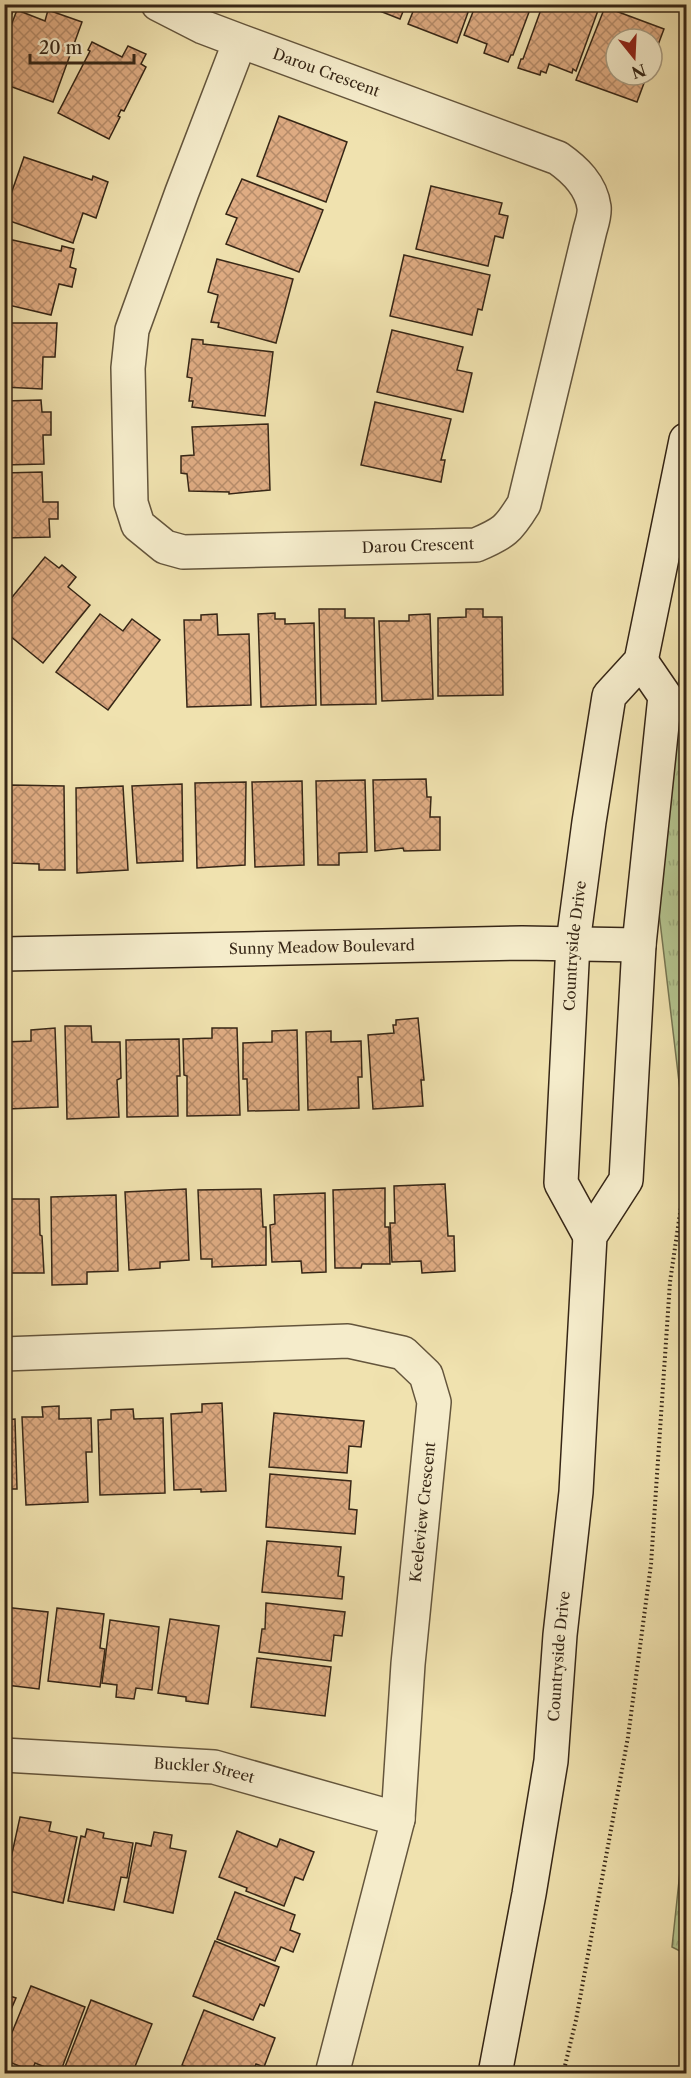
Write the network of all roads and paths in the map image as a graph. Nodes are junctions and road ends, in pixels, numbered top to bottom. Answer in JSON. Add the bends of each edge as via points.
{"nodes":[{"id":1,"x":158,"y":4,"type":"edge"},
{"id":2,"x":240,"y":41,"type":"junction"},
{"id":3,"x":687,"y":440,"type":"edge"},
{"id":4,"x":641,"y":661,"type":"junction"},
{"id":5,"x":573,"y":943,"type":"junction"},
{"id":6,"x":639,"y":945,"type":"junction"},
{"id":7,"x":4,"y":954,"type":"edge"},
{"id":8,"x":687,"y":1172,"type":"edge"},
{"id":9,"x":590,"y":1236,"type":"junction"},
{"id":10,"x":4,"y":1354,"type":"edge"},
{"id":11,"x":4,"y":1755,"type":"edge"},
{"id":12,"x":398,"y":1819,"type":"junction"},
{"id":13,"x":332,"y":2073,"type":"edge"},
{"id":14,"x":495,"y":2073,"type":"edge"},
{"id":15,"x":563,"y":2073,"type":"edge"}],
"edges":[{"from":1,"to":2,"type":"street","name":"Darou Crescent"},
{"from":2,"to":2,"type":"street","name":"Darou Crescent","via":[[132,330],[128,369],[131,503],[138,525],[165,546],[183,552],[476,545],[494,537],[510,526],[524,504],[590,230],[594,208],[589,190],[576,170],[558,158]]},
{"from":3,"to":4,"type":"street"},
{"from":4,"to":5,"type":"street","name":"Countryside Drive","via":[[609,696]]},
{"from":4,"to":6,"type":"street","name":"Countryside Drive","via":[[665,696]]},
{"from":5,"to":6,"type":"street","name":"Sunny Meadow Boulevard"},
{"from":5,"to":7,"type":"street","name":"Sunny Meadow Boulevard"},
{"from":5,"to":9,"type":"street","name":"Countryside Drive","via":[[561,1183]]},
{"from":6,"to":9,"type":"street","name":"Countryside Drive","via":[[626,1180]]},
{"from":8,"to":15,"type":"path","via":[[670,1282],[651,1564],[629,1726]]},
{"from":9,"to":14,"type":"street","name":"Countryside Drive","via":[[576,1492],[551,1761]]},
{"from":10,"to":12,"type":"street","name":"Keeleview Crescent","via":[[348,1341],[403,1353],[426,1375],[434,1402],[408,1664]]},
{"from":11,"to":12,"type":"street","name":"Buckler Street","via":[[214,1767]]},
{"from":12,"to":13,"type":"street","name":"Keeleview Crescent"}]}
